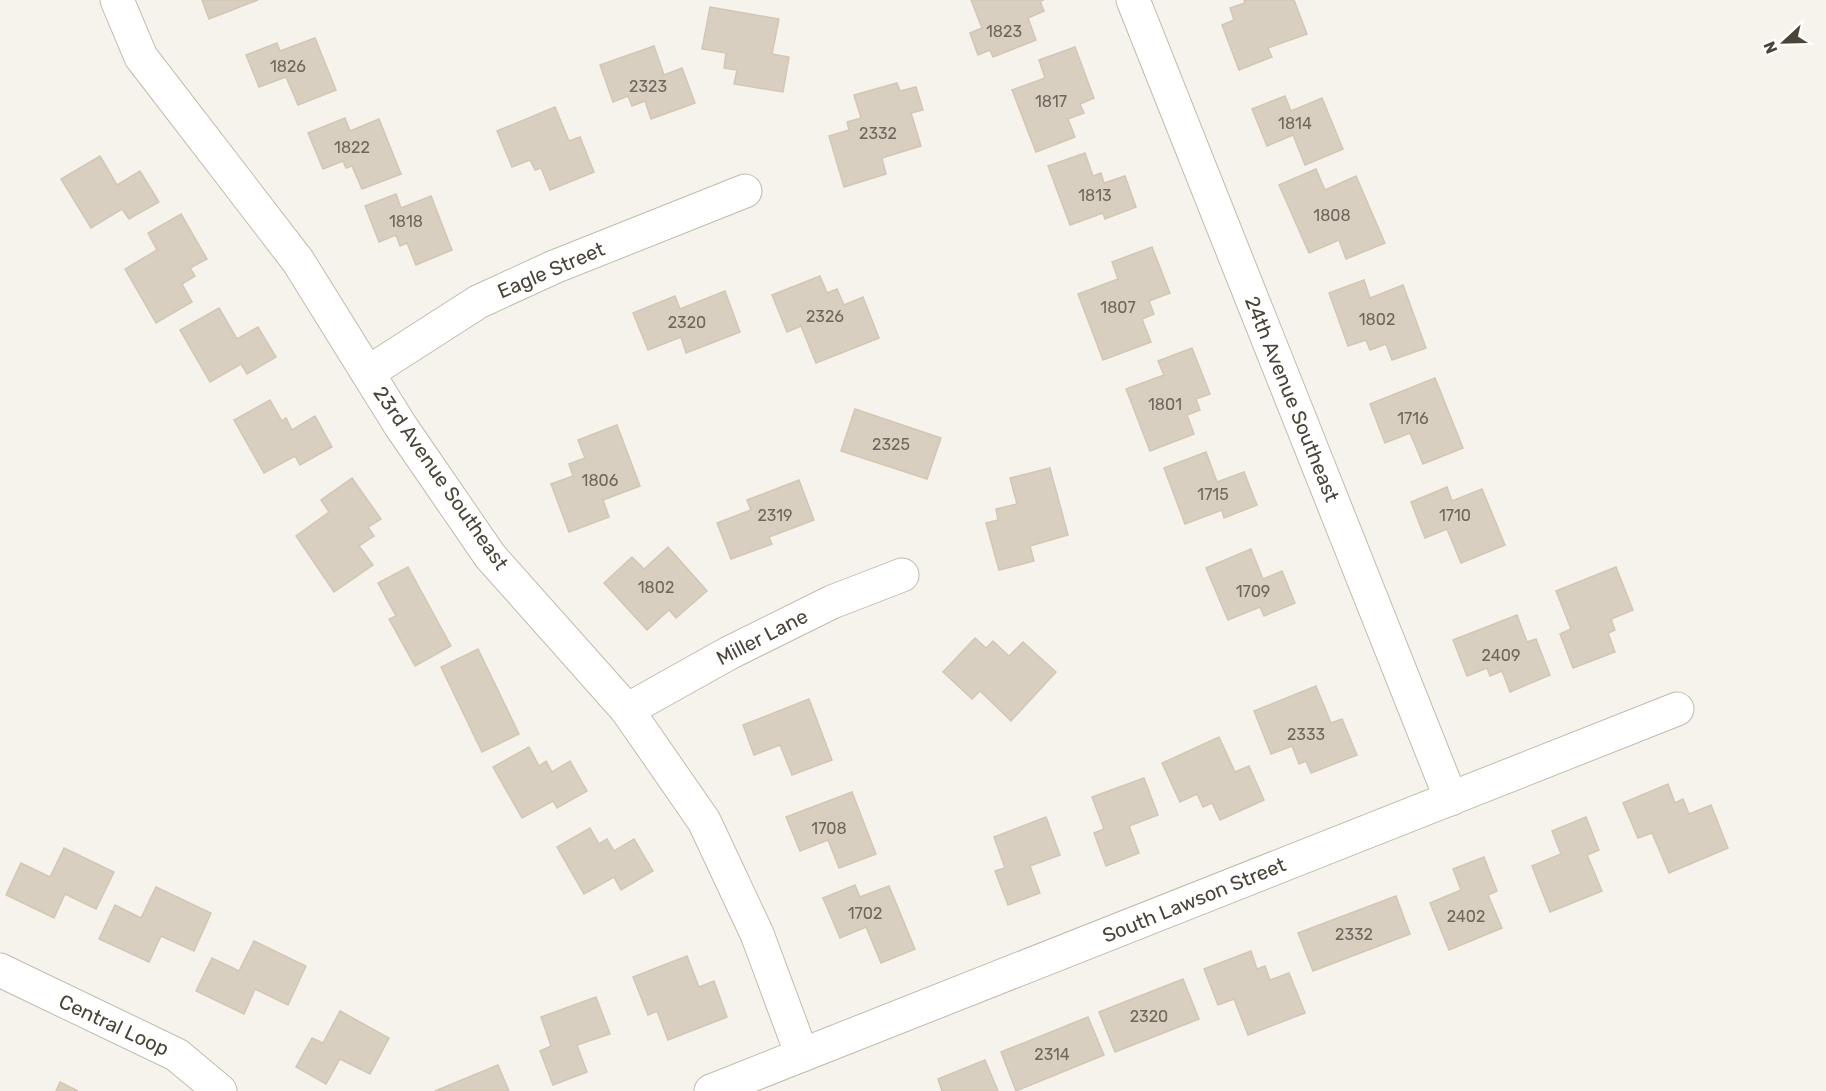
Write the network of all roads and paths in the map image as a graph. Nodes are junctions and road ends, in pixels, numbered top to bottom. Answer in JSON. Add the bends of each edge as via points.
{"nodes":[{"id":1,"x":117,"y":0,"type":"edge"},
{"id":2,"x":1133,"y":0,"type":"edge"},
{"id":3,"x":745,"y":191,"type":"dead end"},
{"id":4,"x":369,"y":372,"type":"junction"},
{"id":5,"x":902,"y":575,"type":"dead end"},
{"id":6,"x":1677,"y":709,"type":"dead end"},
{"id":7,"x":627,"y":710,"type":"junction"},
{"id":8,"x":1451,"y":799,"type":"junction"},
{"id":9,"x":0,"y":970,"type":"edge"},
{"id":10,"x":802,"y":1055,"type":"junction"},
{"id":11,"x":220,"y":1091,"type":"edge"},
{"id":12,"x":711,"y":1091,"type":"edge"}],
"edges":[{"from":1,"to":4,"type":"street","name":"23rd Avenue Southeast","via":[[141,57],[298,261]]},
{"from":2,"to":8,"type":"street","name":"24th Avenue Southeast"},
{"from":3,"to":4,"type":"street","name":"Eagle Street","via":[[554,267],[478,302]]},
{"from":4,"to":7,"type":"street","name":"23rd Avenue Southeast","via":[[400,425],[490,556]]},
{"from":5,"to":7,"type":"street","name":"Miller Lane","via":[[832,602]]},
{"from":6,"to":8,"type":"street","name":"South Lawson Street"},
{"from":7,"to":10,"type":"street","name":"23rd Avenue Southeast","via":[[704,820],[757,934]]},
{"from":8,"to":10,"type":"street","name":"South Lawson Street"},
{"from":9,"to":11,"type":"street","name":"Central Loop","via":[[177,1055]]},
{"from":10,"to":12,"type":"street","name":"South Lawson Street"}]}
